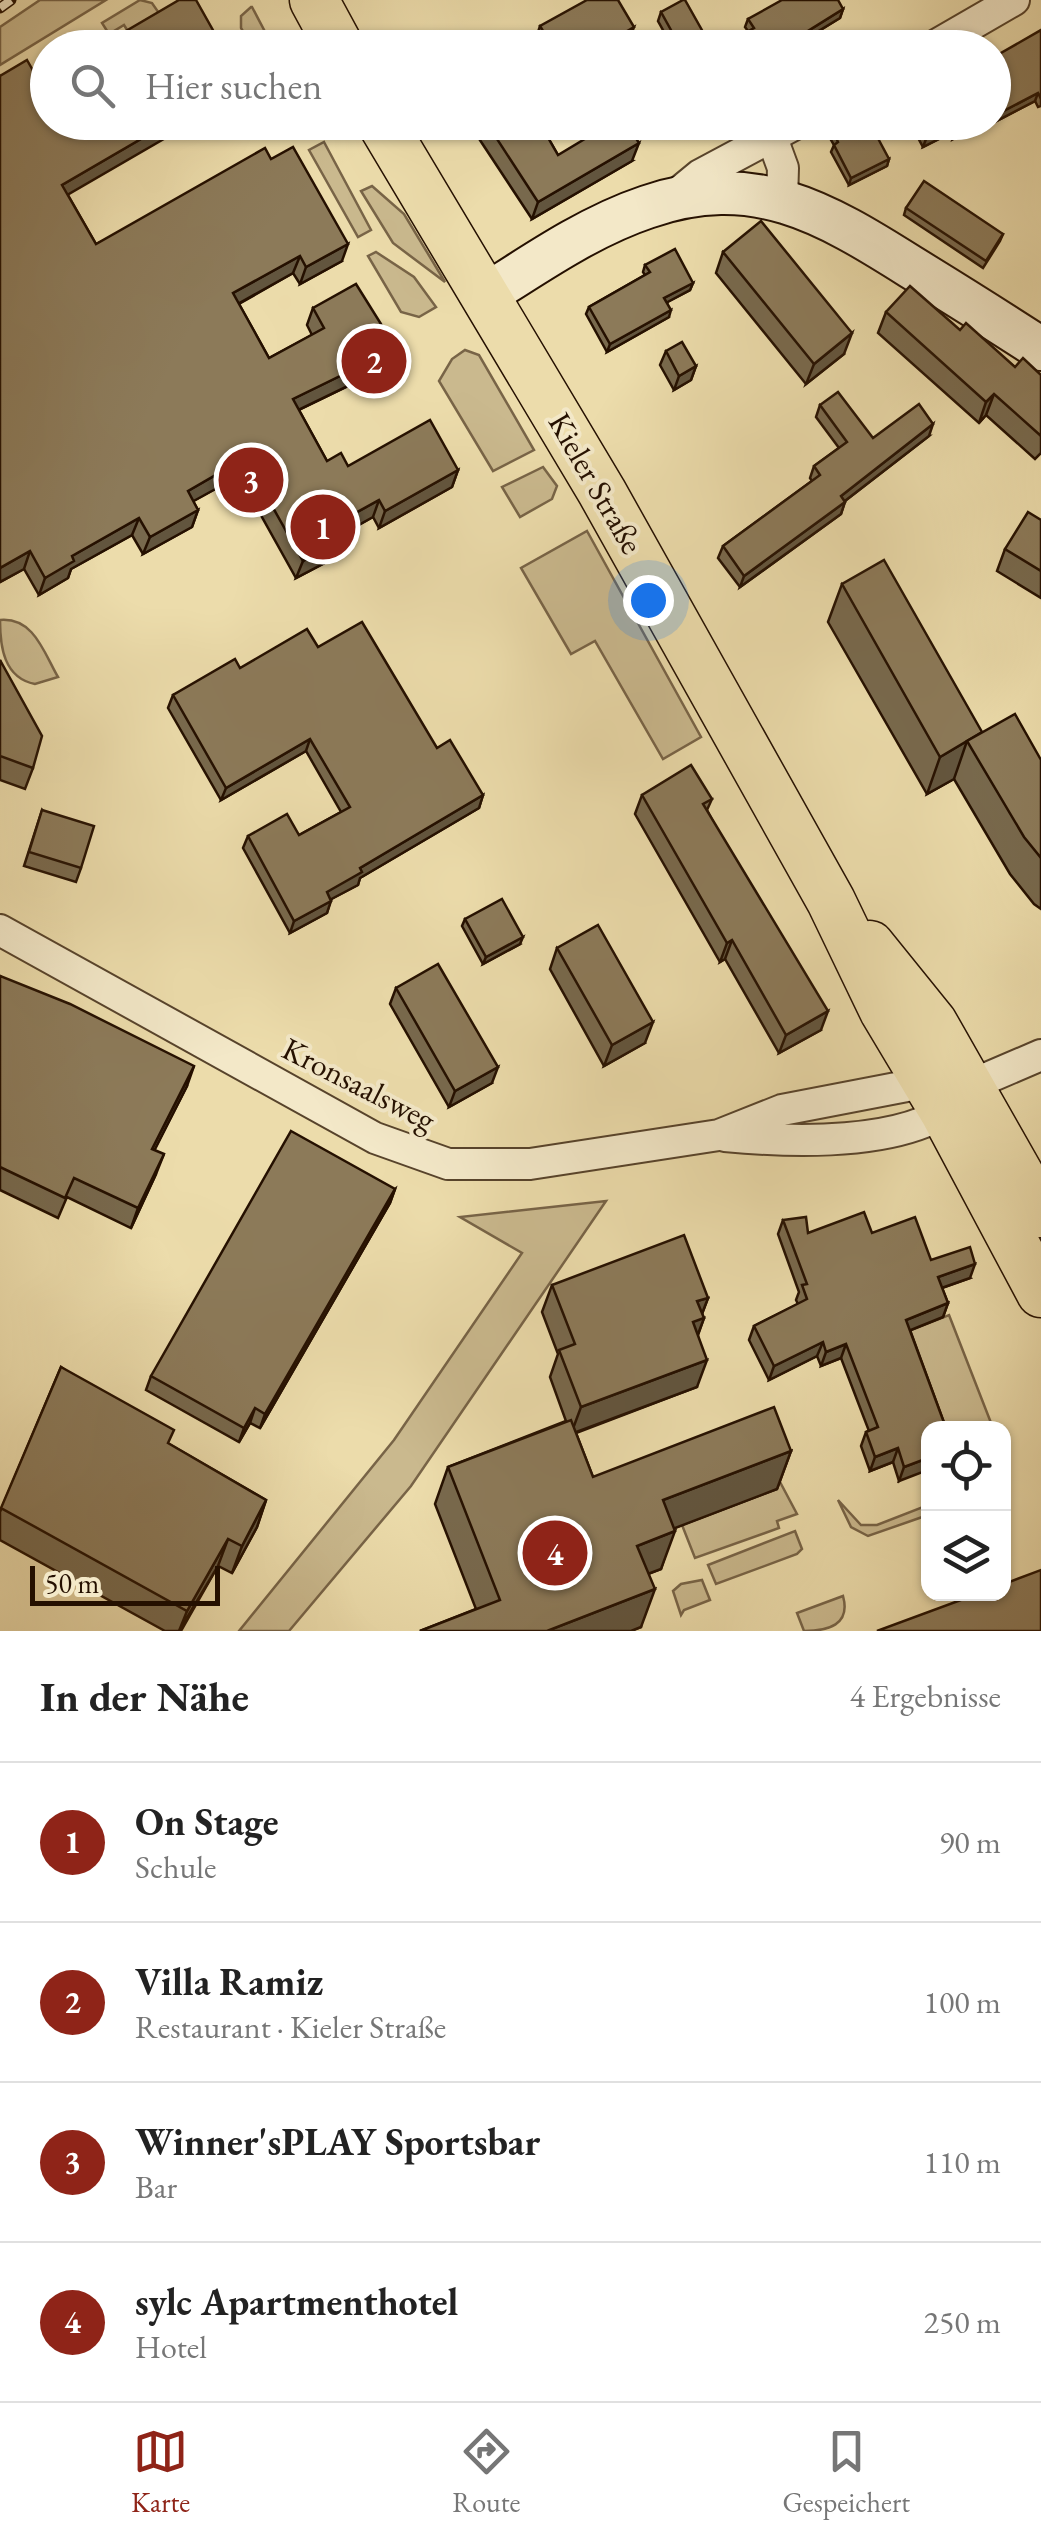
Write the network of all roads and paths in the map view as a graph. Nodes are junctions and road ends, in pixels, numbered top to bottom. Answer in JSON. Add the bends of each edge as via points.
{"nodes":[{"id":1,"x":314,"y":0,"type":"edge"},
{"id":2,"x":1014,"y":0,"type":"edge"},
{"id":3,"x":330,"y":30,"type":"edge"},
{"id":4,"x":962,"y":30,"type":"edge"},
{"id":5,"x":393,"y":140,"type":"edge"},
{"id":6,"x":768,"y":140,"type":"edge"},
{"id":7,"x":773,"y":140,"type":"edge"},
{"id":8,"x":670,"y":200,"type":"junction"},
{"id":9,"x":782,"y":200,"type":"junction"},
{"id":10,"x":486,"y":295,"type":"junction"},
{"id":11,"x":1041,"y":349,"type":"edge"},
{"id":12,"x":0,"y":930,"type":"edge"},
{"id":13,"x":1041,"y":1055,"type":"edge"},
{"id":14,"x":947,"y":1093,"type":"junction"},
{"id":15,"x":719,"y":1135,"type":"junction"},
{"id":16,"x":1041,"y":1213,"type":"edge"},
{"id":17,"x":1041,"y":1293,"type":"edge"}],
"edges":[{"from":1,"to":3,"type":"main road"},
{"from":2,"to":4,"type":"street"},
{"from":5,"to":10,"type":"main road","name":"Kieler Straße"},
{"from":6,"to":8,"type":"street"},
{"from":7,"to":9,"type":"street","via":[[783,168]]},
{"from":8,"to":9,"type":"street","via":[[722,194]]},
{"from":8,"to":10,"type":"street","via":[[619,217]]},
{"from":9,"to":11,"type":"street","via":[[833,218]]},
{"from":10,"to":14,"type":"main road","name":"Kieler Straße","via":[[832,901],[884,1011]]},
{"from":12,"to":15,"type":"street","name":"Kronsaalsweg","via":[[422,1158],[484,1167],[530,1164]]},
{"from":13,"to":14,"type":"street"},
{"from":14,"to":15,"type":"street","name":"Kronsaalsweg","via":[[782,1110]]},
{"from":14,"to":15,"type":"street","name":"Kronsaalsweg","via":[[895,1131],[782,1141]]},
{"from":14,"to":16,"type":"main road","name":"Kieler Straße"},
{"from":14,"to":17,"type":"main road","name":"Kieler Straße"}]}
